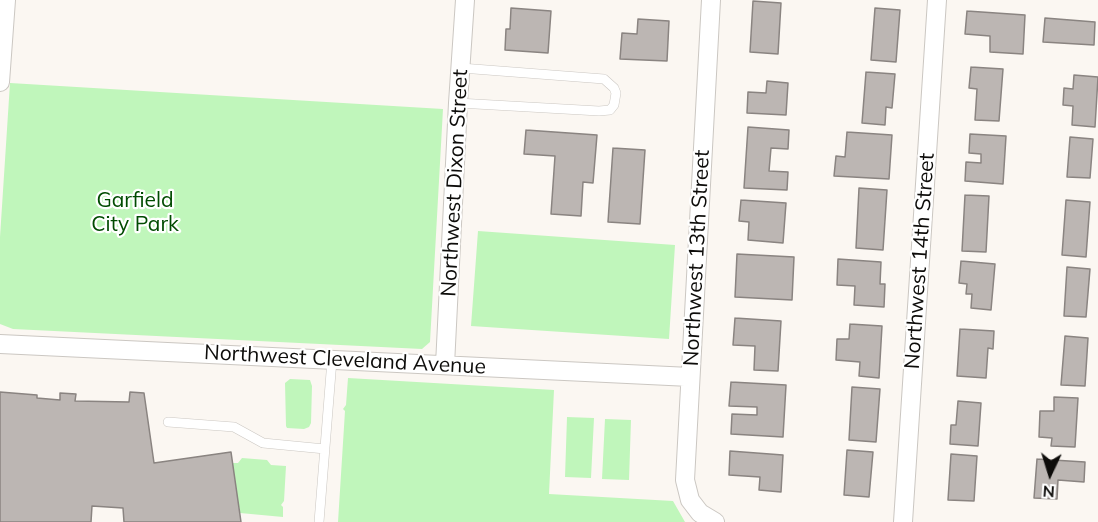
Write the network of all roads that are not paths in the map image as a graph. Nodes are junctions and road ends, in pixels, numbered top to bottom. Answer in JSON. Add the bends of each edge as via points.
{"nodes":[{"id":1,"x":6,"y":0,"type":"edge"},
{"id":2,"x":465,"y":0,"type":"edge"},
{"id":3,"x":711,"y":0,"type":"edge"},
{"id":4,"x":937,"y":0,"type":"edge"},
{"id":5,"x":461,"y":68,"type":"junction"},
{"id":6,"x":0,"y":82,"type":"edge"},
{"id":7,"x":458,"y":103,"type":"junction"},
{"id":8,"x":0,"y":344,"type":"edge"},
{"id":9,"x":333,"y":360,"type":"junction"},
{"id":10,"x":445,"y":365,"type":"junction"},
{"id":11,"x":690,"y":377,"type":"junction"},
{"id":12,"x":168,"y":422,"type":"dead end"},
{"id":13,"x":325,"y":449,"type":"junction"},
{"id":14,"x":708,"y":517,"type":"edge"},
{"id":15,"x":319,"y":522,"type":"edge"},
{"id":16,"x":903,"y":522,"type":"edge"}],
"edges":[{"from":1,"to":6,"type":"street"},
{"from":2,"to":5,"type":"street","name":"Northwest Dixon Street"},
{"from":3,"to":11,"type":"street","name":"Northwest 13th Street"},
{"from":4,"to":16,"type":"street","name":"Northwest 14th Street"},
{"from":5,"to":7,"type":"street","name":"Northwest Dixon Street"},
{"from":5,"to":7,"type":"lane","via":[[604,79],[616,93],[610,110],[599,111]]},
{"from":7,"to":10,"type":"street","name":"Northwest Dixon Street"},
{"from":8,"to":9,"type":"street","name":"Northwest Cleveland Avenue"},
{"from":9,"to":10,"type":"street","name":"Northwest Cleveland Avenue"},
{"from":9,"to":13,"type":"lane"},
{"from":10,"to":11,"type":"street","name":"Northwest Cleveland Avenue"},
{"from":11,"to":14,"type":"street","name":"Northwest 13th Street","via":[[685,480],[690,500]]},
{"from":12,"to":13,"type":"lane","via":[[234,427],[263,443]]},
{"from":13,"to":15,"type":"lane"}]}
